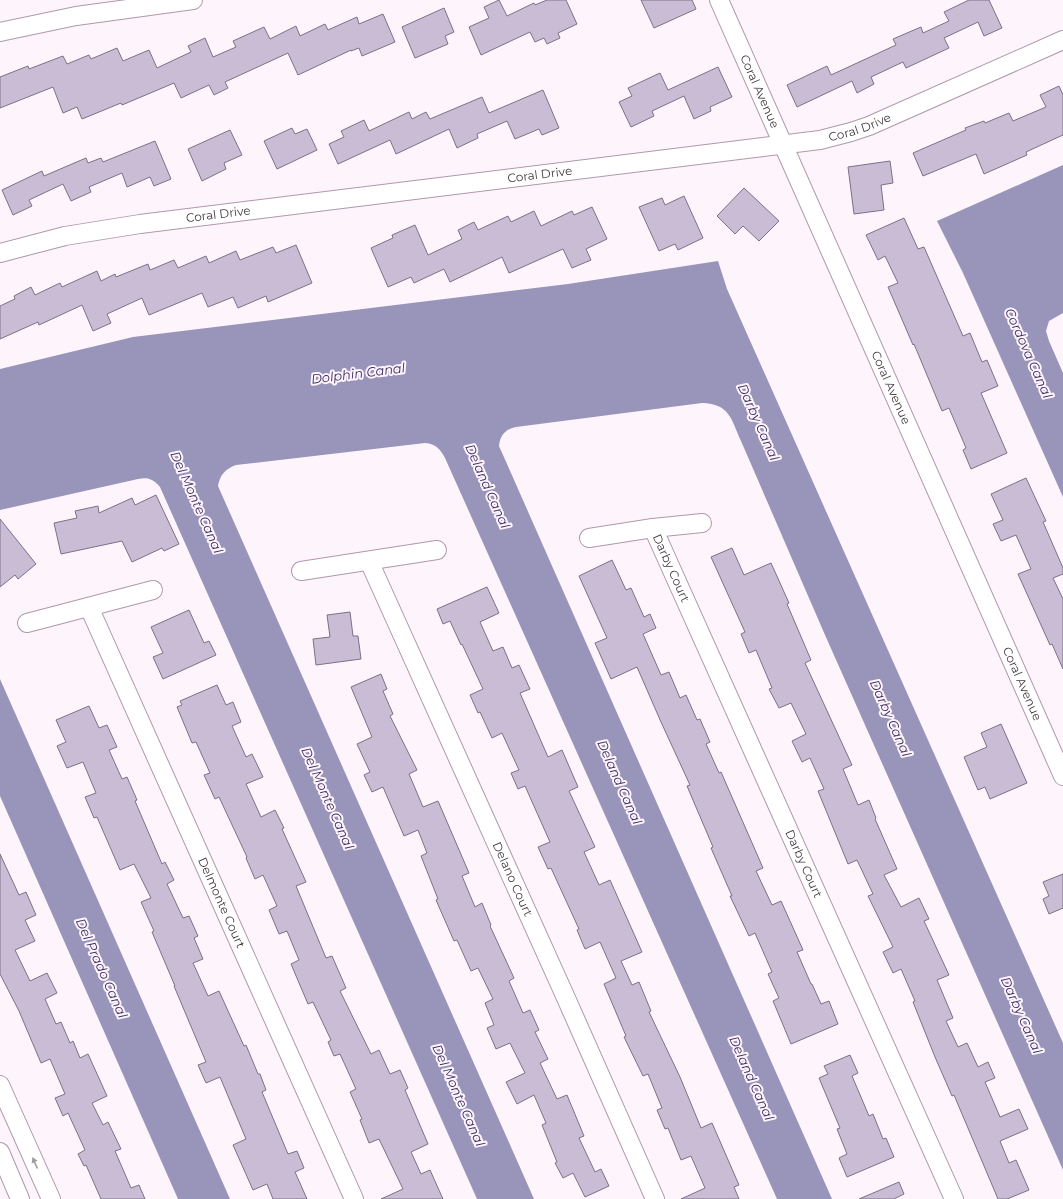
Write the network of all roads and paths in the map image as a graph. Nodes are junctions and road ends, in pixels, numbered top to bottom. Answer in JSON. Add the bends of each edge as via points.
{"nodes":[{"id":1,"x":193,"y":0,"type":"edge"},
{"id":2,"x":719,"y":0,"type":"edge"},
{"id":3,"x":0,"y":32,"type":"edge"},
{"id":4,"x":1063,"y":40,"type":"edge"},
{"id":5,"x":783,"y":145,"type":"junction"},
{"id":6,"x":0,"y":253,"type":"edge"},
{"id":7,"x":702,"y":523,"type":"dead end"},
{"id":8,"x":653,"y":528,"type":"junction"},
{"id":9,"x":589,"y":538,"type":"dead end"},
{"id":10,"x":437,"y":550,"type":"dead end"},
{"id":11,"x":369,"y":561,"type":"junction"},
{"id":12,"x":301,"y":571,"type":"dead end"},
{"id":13,"x":153,"y":590,"type":"dead end"},
{"id":14,"x":89,"y":607,"type":"junction"},
{"id":15,"x":27,"y":623,"type":"dead end"},
{"id":16,"x":1063,"y":776,"type":"edge"},
{"id":17,"x":0,"y":1085,"type":"edge"},
{"id":18,"x":0,"y":1152,"type":"edge"},
{"id":19,"x":20,"y":1199,"type":"edge"},
{"id":20,"x":51,"y":1199,"type":"edge"},
{"id":21,"x":354,"y":1199,"type":"edge"},
{"id":22,"x":655,"y":1199,"type":"edge"},
{"id":23,"x":954,"y":1199,"type":"edge"}],
"edges":[{"from":1,"to":3,"type":"street","via":[[76,16]]},
{"from":2,"to":5,"type":"street","name":"Coral Avenue"},
{"from":4,"to":5,"type":"street","name":"Coral Drive","via":[[869,126],[820,140]]},
{"from":5,"to":6,"type":"street","name":"Coral Drive","via":[[140,224],[65,236]]},
{"from":5,"to":16,"type":"street","name":"Coral Avenue"},
{"from":7,"to":8,"type":"street","name":"Darby Court"},
{"from":8,"to":9,"type":"street","name":"Darby Court"},
{"from":8,"to":23,"type":"street","name":"Darby Court"},
{"from":10,"to":11,"type":"street"},
{"from":11,"to":12,"type":"street"},
{"from":11,"to":22,"type":"street","name":"Delano Court"},
{"from":13,"to":14,"type":"street"},
{"from":14,"to":15,"type":"street"},
{"from":14,"to":21,"type":"street","name":"Delmonte Court"},
{"from":20,"to":17,"type":"street","one_way":true},
{"from":18,"to":19,"type":"street"}]}
